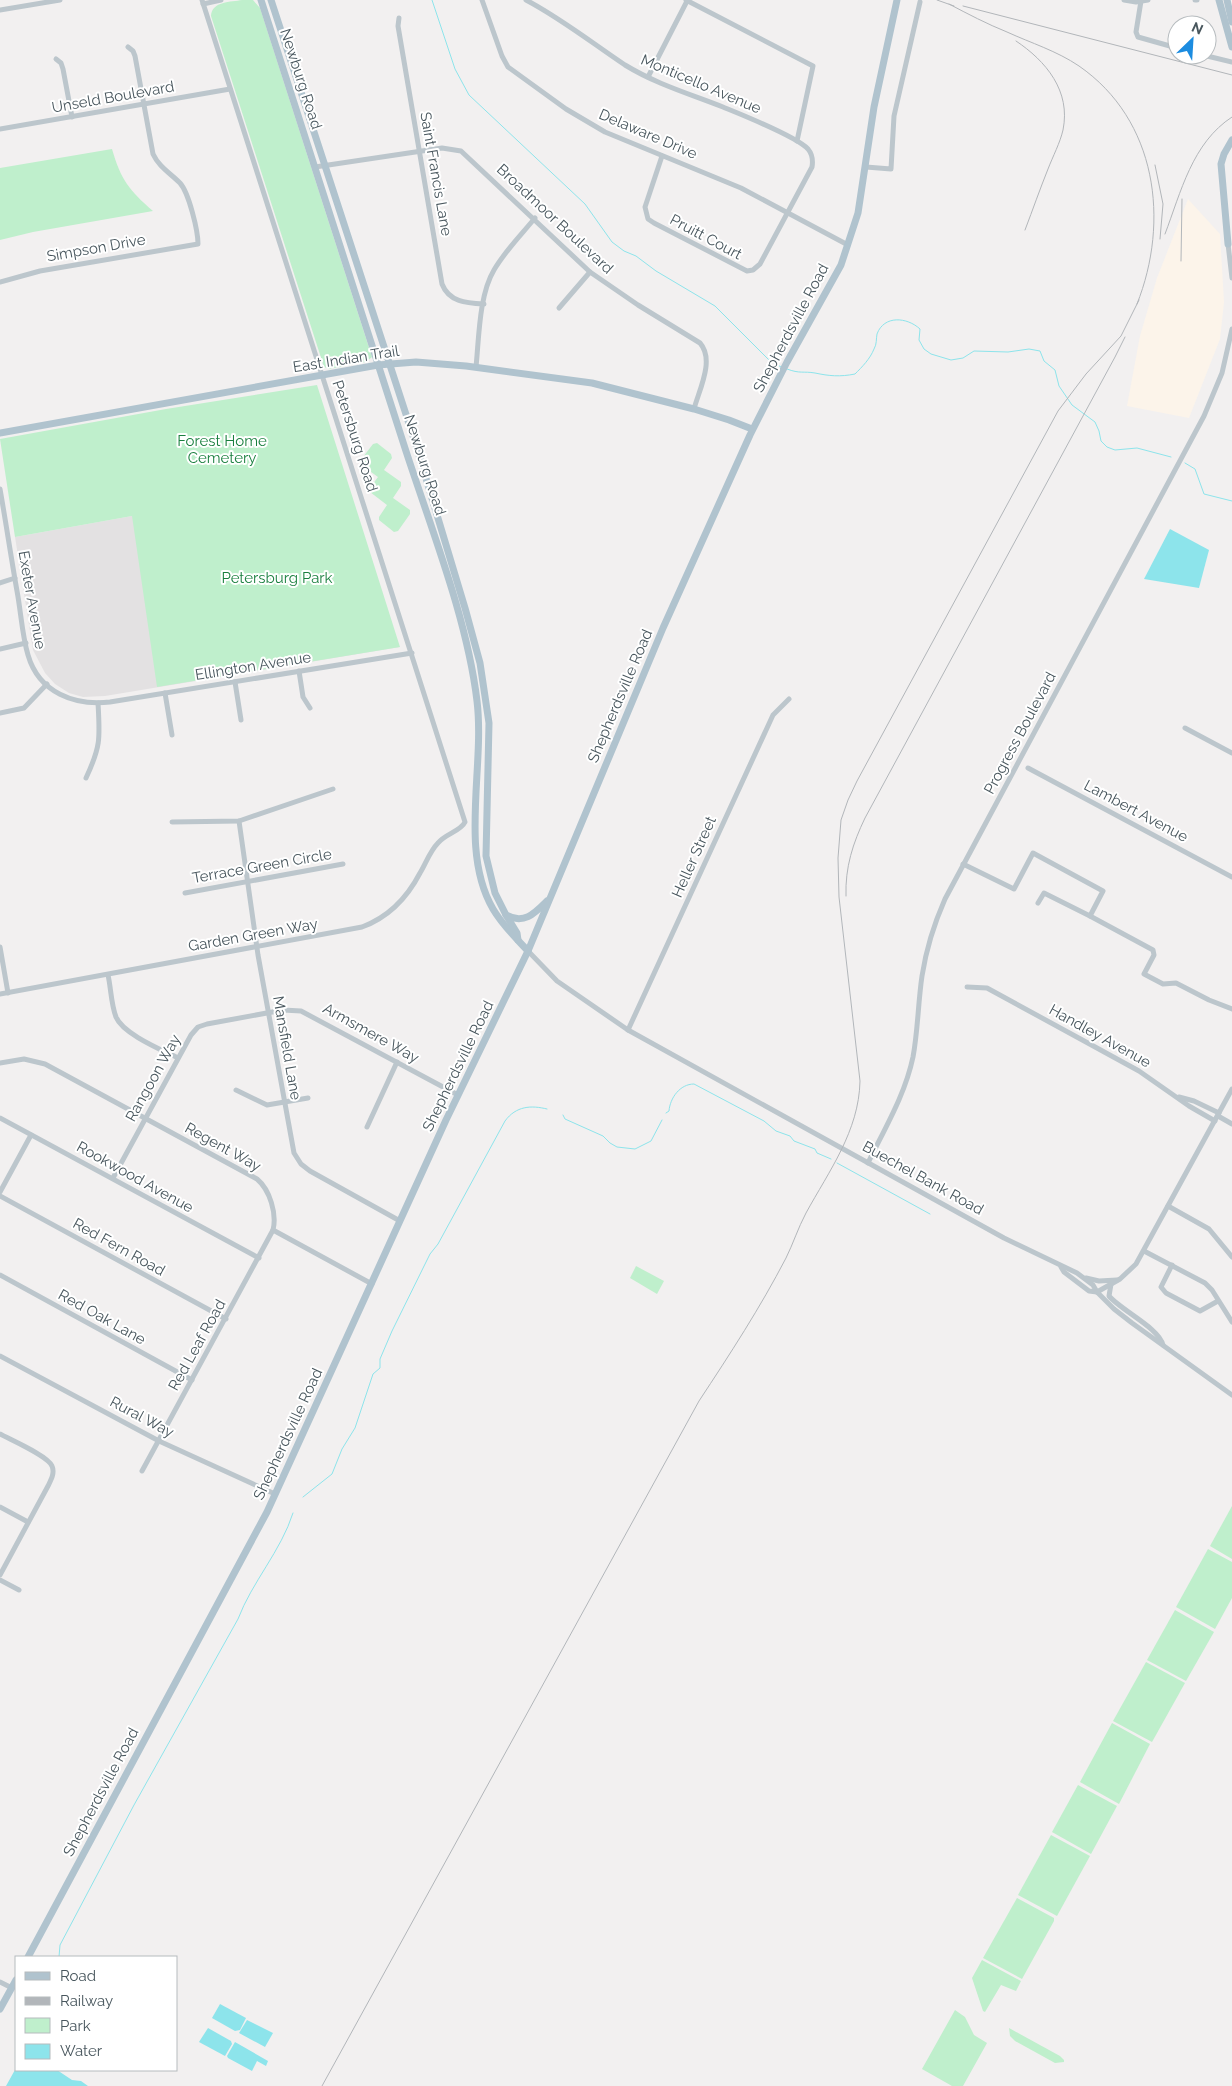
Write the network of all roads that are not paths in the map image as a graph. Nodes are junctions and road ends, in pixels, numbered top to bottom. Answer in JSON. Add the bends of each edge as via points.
{"nodes":[{"id":1,"x":60,"y":0,"type":"edge"},
{"id":2,"x":221,"y":0,"type":"edge"},
{"id":3,"x":260,"y":0,"type":"edge"},
{"id":4,"x":271,"y":0,"type":"edge"},
{"id":5,"x":483,"y":0,"type":"edge"},
{"id":6,"x":526,"y":0,"type":"edge"},
{"id":7,"x":686,"y":0,"type":"edge"},
{"id":8,"x":1124,"y":0,"type":"edge"},
{"id":9,"x":1148,"y":0,"type":"edge"},
{"id":10,"x":1219,"y":0,"type":"edge"},
{"id":11,"x":1227,"y":0,"type":"edge"},
{"id":12,"x":1141,"y":1,"type":"junction"},
{"id":13,"x":202,"y":2,"type":"edge"},
{"id":14,"x":920,"y":2,"type":"dead end"},
{"id":15,"x":896,"y":3,"type":"edge"},
{"id":16,"x":0,"y":10,"type":"edge"},
{"id":17,"x":398,"y":18,"type":"dead end"},
{"id":18,"x":1232,"y":22,"type":"edge"},
{"id":19,"x":1167,"y":45,"type":"edge"},
{"id":20,"x":128,"y":47,"type":"dead end"},
{"id":21,"x":1232,"y":47,"type":"edge"},
{"id":22,"x":1217,"y":58,"type":"edge"},
{"id":23,"x":56,"y":59,"type":"dead end"},
{"id":24,"x":1232,"y":62,"type":"edge"},
{"id":25,"x":648,"y":77,"type":"junction"},
{"id":26,"x":230,"y":89,"type":"junction"},
{"id":27,"x":144,"y":104,"type":"junction"},
{"id":28,"x":72,"y":117,"type":"junction"},
{"id":29,"x":0,"y":130,"type":"edge"},
{"id":30,"x":1232,"y":140,"type":"edge"},
{"id":31,"x":797,"y":141,"type":"junction"},
{"id":32,"x":420,"y":152,"type":"junction"},
{"id":33,"x":662,"y":156,"type":"junction"},
{"id":34,"x":324,"y":166,"type":"junction"},
{"id":35,"x":315,"y":167,"type":"junction"},
{"id":36,"x":866,"y":167,"type":"junction"},
{"id":37,"x":788,"y":212,"type":"junction"},
{"id":38,"x":534,"y":218,"type":"junction"},
{"id":39,"x":1232,"y":234,"type":"edge"},
{"id":40,"x":1228,"y":244,"type":"junction"},
{"id":41,"x":848,"y":245,"type":"junction"},
{"id":42,"x":590,"y":272,"type":"junction"},
{"id":43,"x":1232,"y":278,"type":"edge"},
{"id":44,"x":0,"y":282,"type":"edge"},
{"id":45,"x":484,"y":304,"type":"junction"},
{"id":46,"x":559,"y":308,"type":"dead end"},
{"id":47,"x":1232,"y":329,"type":"edge"},
{"id":48,"x":389,"y":363,"type":"junction"},
{"id":49,"x":378,"y":365,"type":"junction"},
{"id":50,"x":476,"y":367,"type":"junction"},
{"id":51,"x":323,"y":376,"type":"junction"},
{"id":52,"x":694,"y":409,"type":"junction"},
{"id":53,"x":752,"y":429,"type":"junction"},
{"id":54,"x":0,"y":433,"type":"edge"},
{"id":55,"x":0,"y":489,"type":"edge"},
{"id":56,"x":15,"y":578,"type":"junction"},
{"id":57,"x":0,"y":583,"type":"edge"},
{"id":58,"x":26,"y":643,"type":"junction"},
{"id":59,"x":0,"y":649,"type":"edge"},
{"id":60,"x":412,"y":653,"type":"junction"},
{"id":61,"x":299,"y":671,"type":"junction"},
{"id":62,"x":235,"y":682,"type":"junction"},
{"id":63,"x":47,"y":684,"type":"junction"},
{"id":64,"x":165,"y":693,"type":"junction"},
{"id":65,"x":788,"y":699,"type":"dead end"},
{"id":66,"x":98,"y":703,"type":"junction"},
{"id":67,"x":310,"y":708,"type":"dead end"},
{"id":68,"x":0,"y":713,"type":"edge"},
{"id":69,"x":241,"y":720,"type":"dead end"},
{"id":70,"x":1185,"y":728,"type":"dead end"},
{"id":71,"x":172,"y":735,"type":"dead end"},
{"id":72,"x":1232,"y":753,"type":"edge"},
{"id":73,"x":1028,"y":768,"type":"dead end"},
{"id":74,"x":86,"y":778,"type":"dead end"},
{"id":75,"x":332,"y":789,"type":"dead end"},
{"id":76,"x":239,"y":821,"type":"junction"},
{"id":77,"x":172,"y":822,"type":"dead end"},
{"id":78,"x":464,"y":824,"type":"joint"},
{"id":79,"x":343,"y":864,"type":"dead end"},
{"id":80,"x":963,"y":864,"type":"junction"},
{"id":81,"x":1232,"y":877,"type":"edge"},
{"id":82,"x":248,"y":881,"type":"junction"},
{"id":83,"x":185,"y":893,"type":"dead end"},
{"id":84,"x":552,"y":895,"type":"junction"},
{"id":85,"x":1038,"y":903,"type":"dead end"},
{"id":86,"x":506,"y":915,"type":"junction"},
{"id":87,"x":1090,"y":916,"type":"junction"},
{"id":88,"x":518,"y":940,"type":"junction"},
{"id":89,"x":0,"y":947,"type":"edge"},
{"id":90,"x":257,"y":947,"type":"junction"},
{"id":91,"x":528,"y":952,"type":"junction"},
{"id":92,"x":108,"y":974,"type":"junction"},
{"id":93,"x":966,"y":987,"type":"dead end"},
{"id":94,"x":8,"y":993,"type":"junction"},
{"id":95,"x":0,"y":994,"type":"edge"},
{"id":96,"x":1232,"y":1009,"type":"edge"},
{"id":97,"x":268,"y":1012,"type":"junction"},
{"id":98,"x":628,"y":1030,"type":"junction"},
{"id":99,"x":178,"y":1058,"type":"junction"},
{"id":100,"x":397,"y":1062,"type":"junction"},
{"id":101,"x":0,"y":1063,"type":"edge"},
{"id":102,"x":1232,"y":1089,"type":"edge"},
{"id":103,"x":236,"y":1090,"type":"dead end"},
{"id":104,"x":458,"y":1095,"type":"junction"},
{"id":105,"x":308,"y":1098,"type":"dead end"},
{"id":106,"x":284,"y":1103,"type":"junction"},
{"id":107,"x":1217,"y":1117,"type":"junction"},
{"id":108,"x":0,"y":1118,"type":"edge"},
{"id":109,"x":145,"y":1118,"type":"junction"},
{"id":110,"x":1232,"y":1124,"type":"edge"},
{"id":111,"x":367,"y":1127,"type":"dead end"},
{"id":112,"x":31,"y":1134,"type":"junction"},
{"id":113,"x":868,"y":1163,"type":"junction"},
{"id":114,"x":113,"y":1178,"type":"junction"},
{"id":115,"x":0,"y":1192,"type":"edge"},
{"id":116,"x":0,"y":1196,"type":"edge"},
{"id":117,"x":1168,"y":1206,"type":"junction"},
{"id":118,"x":400,"y":1221,"type":"junction"},
{"id":119,"x":274,"y":1230,"type":"junction"},
{"id":120,"x":1144,"y":1251,"type":"junction"},
{"id":121,"x":1232,"y":1257,"type":"edge"},
{"id":122,"x":259,"y":1258,"type":"junction"},
{"id":123,"x":1172,"y":1265,"type":"junction"},
{"id":124,"x":1061,"y":1267,"type":"junction"},
{"id":125,"x":0,"y":1275,"type":"edge"},
{"id":126,"x":1083,"y":1278,"type":"junction"},
{"id":127,"x":1118,"y":1280,"type":"junction"},
{"id":128,"x":372,"y":1284,"type":"junction"},
{"id":129,"x":1111,"y":1284,"type":"junction"},
{"id":130,"x":1097,"y":1292,"type":"junction"},
{"id":131,"x":1218,"y":1301,"type":"junction"},
{"id":132,"x":226,"y":1319,"type":"junction"},
{"id":133,"x":1231,"y":1320,"type":"edge"},
{"id":134,"x":1163,"y":1346,"type":"junction"},
{"id":135,"x":0,"y":1356,"type":"edge"},
{"id":136,"x":192,"y":1380,"type":"junction"},
{"id":137,"x":1232,"y":1395,"type":"edge"},
{"id":138,"x":0,"y":1434,"type":"edge"},
{"id":139,"x":159,"y":1441,"type":"junction"},
{"id":140,"x":142,"y":1471,"type":"dead end"},
{"id":141,"x":275,"y":1494,"type":"junction"},
{"id":142,"x":0,"y":1507,"type":"edge"},
{"id":143,"x":28,"y":1522,"type":"junction"},
{"id":144,"x":0,"y":1575,"type":"edge"},
{"id":145,"x":0,"y":1580,"type":"edge"},
{"id":146,"x":19,"y":1590,"type":"dead end"},
{"id":147,"x":29,"y":1956,"type":"edge"},
{"id":148,"x":0,"y":1982,"type":"edge"},
{"id":149,"x":15,"y":1982,"type":"edge"},
{"id":150,"x":12,"y":1988,"type":"junction"},
{"id":151,"x":0,"y":2009,"type":"edge"}],
"edges":[{"from":1,"to":16,"type":"street"},
{"from":2,"to":13,"type":"street"},
{"from":3,"to":35,"type":"main road","name":"Newburg Road"},
{"from":4,"to":34,"type":"main road","name":"Newburg Road"},
{"from":5,"to":33,"type":"street","name":"Delaware Drive","via":[[502,56],[510,69],[583,121]]},
{"from":6,"to":25,"type":"street","name":"Monticello Avenue"},
{"from":7,"to":25,"type":"street"},
{"from":7,"to":31,"type":"street","via":[[813,66]]},
{"from":8,"to":12,"type":"street"},
{"from":9,"to":12,"type":"street"},
{"from":10,"to":21,"type":"main road"},
{"from":11,"to":18,"type":"main road"},
{"from":12,"to":19,"type":"street","via":[[1138,37]]},
{"from":13,"to":26,"type":"street","name":"Petersburg Road"},
{"from":14,"to":36,"type":"street","via":[[894,116],[891,168]]},
{"from":15,"to":36,"type":"main road","name":"Shepherdsville Road","via":[[874,107]]},
{"from":17,"to":32,"type":"street","name":"Saint Francis Lane"},
{"from":20,"to":27,"type":"street","via":[[135,56]]},
{"from":22,"to":24,"type":"street"},
{"from":23,"to":28,"type":"street","via":[[63,69]]},
{"from":25,"to":31,"type":"street","name":"Monticello Avenue"},
{"from":26,"to":27,"type":"street","name":"Unseld Boulevard"},
{"from":26,"to":51,"type":"street","name":"Petersburg Road"},
{"from":27,"to":28,"type":"street","name":"Unseld Boulevard"},
{"from":27,"to":44,"type":"street","name":"Simpson Drive","via":[[153,154],[186,193],[198,244],[40,271]]},
{"from":28,"to":29,"type":"street","name":"Unseld Boulevard"},
{"from":30,"to":40,"type":"main road","via":[[1221,164]]},
{"from":31,"to":37,"type":"street","name":"Monticello Avenue","via":[[809,150],[813,158]]},
{"from":32,"to":34,"type":"street","name":"Broadmoor Boulevard"},
{"from":32,"to":38,"type":"street","name":"Broadmoor Boulevard","via":[[442,148],[461,151]]},
{"from":32,"to":45,"type":"street","name":"Saint Francis Lane","via":[[443,287],[456,300]]},
{"from":33,"to":37,"type":"street","name":"Delaware Drive","via":[[713,175]]},
{"from":33,"to":37,"type":"street","name":"Pruitt Court","via":[[645,207],[648,218],[744,271],[753,270],[760,264]]},
{"from":34,"to":35,"type":"street","name":"Broadmoor Boulevard"},
{"from":34,"to":48,"type":"main road","name":"Newburg Road"},
{"from":35,"to":49,"type":"main road","name":"Newburg Road"},
{"from":36,"to":41,"type":"main road","name":"Shepherdsville Road","via":[[858,213]]},
{"from":37,"to":41,"type":"street","name":"Delaware Drive"},
{"from":38,"to":42,"type":"street","name":"Broadmoor Boulevard"},
{"from":38,"to":45,"type":"street","via":[[494,269]]},
{"from":39,"to":40,"type":"main road"},
{"from":40,"to":43,"type":"street"},
{"from":41,"to":53,"type":"main road","name":"Shepherdsville Road","via":[[833,280]]},
{"from":42,"to":46,"type":"street"},
{"from":42,"to":52,"type":"street","name":"Broadmoor Boulevard","via":[[704,347],[707,360]]},
{"from":45,"to":50,"type":"street"},
{"from":47,"to":80,"type":"street","name":"Progress Boulevard","via":[[1222,373],[1204,416]]},
{"from":48,"to":49,"type":"main road","name":"East Indian Trail"},
{"from":48,"to":50,"type":"main road","name":"East Indian Trail"},
{"from":48,"to":86,"type":"main road","name":"Newburg Road","via":[[466,608],[480,663],[489,725],[486,856],[490,878]]},
{"from":49,"to":51,"type":"main road","name":"East Indian Trail"},
{"from":49,"to":88,"type":"main road","name":"Newburg Road","via":[[438,547],[472,675],[479,728],[476,846],[480,877],[494,911],[512,937]]},
{"from":50,"to":52,"type":"main road","name":"East Indian Trail","via":[[609,386]]},
{"from":51,"to":54,"type":"main road","name":"East Indian Trail"},
{"from":51,"to":60,"type":"street","name":"Petersburg Road"},
{"from":52,"to":53,"type":"main road","name":"East Indian Trail"},
{"from":53,"to":84,"type":"main road","name":"Shepherdsville Road","via":[[663,628]]},
{"from":55,"to":56,"type":"street","name":"Exeter Avenue"},
{"from":56,"to":57,"type":"street"},
{"from":56,"to":58,"type":"street","name":"Exeter Avenue"},
{"from":58,"to":59,"type":"street"},
{"from":58,"to":63,"type":"street","name":"Exeter Avenue","via":[[30,661]]},
{"from":60,"to":61,"type":"street","name":"Ellington Avenue"},
{"from":60,"to":78,"type":"street","name":"Petersburg Road"},
{"from":61,"to":62,"type":"street","name":"Ellington Avenue"},
{"from":61,"to":67,"type":"street","via":[[304,701]]},
{"from":62,"to":64,"type":"street","name":"Ellington Avenue"},
{"from":62,"to":69,"type":"street"},
{"from":63,"to":66,"type":"street","name":"Exeter Avenue","via":[[70,699]]},
{"from":63,"to":68,"type":"street","via":[[27,706]]},
{"from":64,"to":66,"type":"street","name":"Ellington Avenue"},
{"from":64,"to":71,"type":"street"},
{"from":65,"to":98,"type":"street","name":"Heller Street","via":[[772,715]]},
{"from":66,"to":74,"type":"street","via":[[99,743]]},
{"from":70,"to":72,"type":"street"},
{"from":73,"to":81,"type":"street","name":"Lambert Avenue"},
{"from":75,"to":76,"type":"street"},
{"from":76,"to":77,"type":"street"},
{"from":76,"to":82,"type":"street","name":"Mansfield Lane"},
{"from":78,"to":90,"type":"street","name":"Garden Green Way","via":[[440,840],[408,895],[379,919],[353,929]]},
{"from":79,"to":82,"type":"street","name":"Terrace Green Circle"},
{"from":80,"to":87,"type":"street","via":[[1014,889],[1033,853],[1104,891]]},
{"from":80,"to":113,"type":"street","name":"Progress Boulevard","via":[[937,917],[925,957],[916,1039],[908,1077]]},
{"from":82,"to":83,"type":"street","name":"Terrace Green Circle"},
{"from":82,"to":90,"type":"street","name":"Mansfield Lane"},
{"from":84,"to":86,"type":"main road","via":[[529,918]]},
{"from":84,"to":91,"type":"main road","name":"Shepherdsville Road"},
{"from":85,"to":87,"type":"street","via":[[1044,893]]},
{"from":86,"to":88,"type":"main road","name":"Newburg Road"},
{"from":87,"to":96,"type":"street","via":[[1153,950],[1154,955],[1144,974],[1163,984],[1176,982]]},
{"from":88,"to":91,"type":"main road","name":"Newburg Road"},
{"from":89,"to":94,"type":"street"},
{"from":90,"to":92,"type":"street","name":"Garden Green Way"},
{"from":90,"to":97,"type":"street","name":"Mansfield Lane"},
{"from":91,"to":98,"type":"street","name":"Buechel Bank Road","via":[[556,981]]},
{"from":91,"to":104,"type":"main road","name":"Shepherdsville Road"},
{"from":92,"to":94,"type":"street","name":"Garden Green Way"},
{"from":92,"to":99,"type":"street","via":[[115,1012],[122,1026]]},
{"from":93,"to":107,"type":"street","name":"Handley Avenue","via":[[987,988],[1139,1071],[1189,1106]]},
{"from":94,"to":95,"type":"street","name":"Garden Green Way"},
{"from":97,"to":99,"type":"street","name":"Rangoon Way","via":[[198,1027]]},
{"from":97,"to":100,"type":"street","name":"Armsmere Way","via":[[301,1010]]},
{"from":97,"to":106,"type":"street","name":"Mansfield Lane"},
{"from":98,"to":113,"type":"street","name":"Buechel Bank Road"},
{"from":99,"to":109,"type":"street","name":"Rangoon Way"},
{"from":100,"to":104,"type":"street","name":"Armsmere Way"},
{"from":100,"to":111,"type":"street"},
{"from":101,"to":109,"type":"street","name":"Regent Way","via":[[29,1059],[44,1064]]},
{"from":102,"to":107,"type":"street"},
{"from":103,"to":106,"type":"street","via":[[264,1105]]},
{"from":104,"to":118,"type":"main road","name":"Shepherdsville Road"},
{"from":105,"to":106,"type":"street"},
{"from":106,"to":118,"type":"street","name":"Mansfield Lane","via":[[294,1154],[301,1164]]},
{"from":107,"to":110,"type":"street","name":"Handley Avenue"},
{"from":107,"to":117,"type":"street"},
{"from":108,"to":112,"type":"street","name":"Rookwood Avenue"},
{"from":109,"to":114,"type":"street","name":"Rangoon Way"},
{"from":109,"to":119,"type":"street","name":"Regent Way","via":[[260,1182],[270,1198]]},
{"from":112,"to":114,"type":"street","name":"Rookwood Avenue"},
{"from":112,"to":115,"type":"street"},
{"from":113,"to":124,"type":"street","name":"Buechel Bank Road"},
{"from":114,"to":122,"type":"street","name":"Rookwood Avenue"},
{"from":116,"to":132,"type":"street","name":"Red Fern Road"},
{"from":117,"to":120,"type":"street"},
{"from":117,"to":121,"type":"street","via":[[1209,1228]]},
{"from":118,"to":128,"type":"main road","name":"Shepherdsville Road"},
{"from":119,"to":122,"type":"street","name":"Red Leaf Road"},
{"from":119,"to":128,"type":"street"},
{"from":120,"to":123,"type":"street"},
{"from":120,"to":127,"type":"street","via":[[1133,1268]]},
{"from":122,"to":132,"type":"street","name":"Red Leaf Road"},
{"from":123,"to":131,"type":"street","via":[[1205,1283]]},
{"from":123,"to":131,"type":"street","via":[[1160,1287],[1166,1293],[1200,1311]]},
{"from":124,"to":126,"type":"street","name":"Buechel Bank Road"},
{"from":124,"to":130,"type":"street","via":[[1089,1290]]},
{"from":125,"to":136,"type":"street","name":"Red Oak Lane"},
{"from":126,"to":127,"type":"street"},
{"from":126,"to":130,"type":"street","name":"Buechel Bank Road"},
{"from":127,"to":129,"type":"street"},
{"from":128,"to":141,"type":"main road","name":"Shepherdsville Road"},
{"from":129,"to":130,"type":"street"},
{"from":129,"to":134,"type":"street","via":[[1109,1296],[1158,1335]]},
{"from":130,"to":134,"type":"street","name":"Buechel Bank Road"},
{"from":131,"to":133,"type":"street"},
{"from":132,"to":136,"type":"street","name":"Red Leaf Road"},
{"from":134,"to":137,"type":"street"},
{"from":135,"to":139,"type":"street","name":"Rural Way"},
{"from":136,"to":139,"type":"street","name":"Red Leaf Road"},
{"from":138,"to":143,"type":"street","via":[[51,1463],[53,1469],[48,1486]]},
{"from":139,"to":140,"type":"street","name":"Red Leaf Road"},
{"from":139,"to":141,"type":"street","name":"Rural Way"},
{"from":141,"to":147,"type":"main road","name":"Shepherdsville Road"},
{"from":142,"to":143,"type":"street"},
{"from":143,"to":144,"type":"street"},
{"from":145,"to":146,"type":"street"},
{"from":148,"to":150,"type":"street"},
{"from":149,"to":150,"type":"main road"},
{"from":150,"to":151,"type":"main road"}]}
